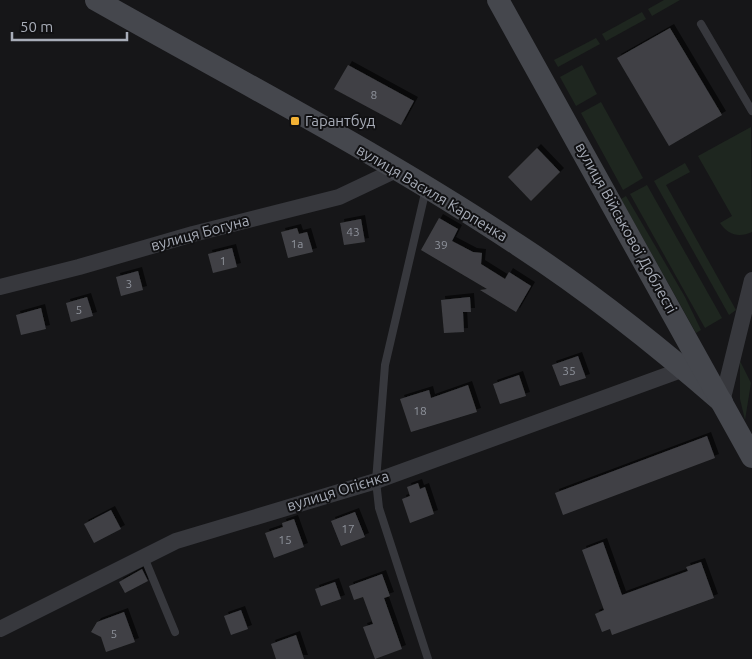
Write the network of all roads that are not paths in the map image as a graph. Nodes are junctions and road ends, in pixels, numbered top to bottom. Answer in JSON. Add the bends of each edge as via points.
{"nodes":[{"id":1,"x":96,"y":0,"type":"edge"},
{"id":2,"x":498,"y":0,"type":"edge"},
{"id":3,"x":700,"y":24,"type":"dead end"},
{"id":4,"x":752,"y":111,"type":"edge"},
{"id":5,"x":396,"y":170,"type":"junction"},
{"id":6,"x":426,"y":188,"type":"junction"},
{"id":7,"x":752,"y":280,"type":"edge"},
{"id":8,"x":0,"y":287,"type":"edge"},
{"id":9,"x":684,"y":369,"type":"junction"},
{"id":10,"x":722,"y":402,"type":"junction"},
{"id":11,"x":752,"y":457,"type":"edge"},
{"id":12,"x":376,"y":481,"type":"junction"},
{"id":13,"x":144,"y":557,"type":"junction"},
{"id":14,"x":0,"y":630,"type":"edge"},
{"id":15,"x":176,"y":632,"type":"dead end"},
{"id":16,"x":428,"y":659,"type":"edge"}],
"edges":[{"from":1,"to":5,"type":"street","name":"вулиця Василя Карпенка"},
{"from":2,"to":10,"type":"street","name":"вулиця Військової Доблесті"},
{"from":3,"to":4,"type":"lane"},
{"from":5,"to":6,"type":"street","name":"вулиця Василя Карпенка"},
{"from":5,"to":8,"type":"street","name":"вулиця Богуна","via":[[340,197]]},
{"from":6,"to":9,"type":"street","name":"вулиця Василя Карпенка","via":[[518,244]]},
{"from":6,"to":12,"type":"lane","via":[[385,365]]},
{"from":7,"to":10,"type":"street"},
{"from":9,"to":10,"type":"street","name":"вулиця Василя Карпенка"},
{"from":9,"to":12,"type":"street","name":"вулиця Огієнка"},
{"from":10,"to":11,"type":"street","name":"вулиця Військової Доблесті"},
{"from":12,"to":13,"type":"street","name":"вулиця Огієнка","via":[[176,541]]},
{"from":12,"to":16,"type":"lane","via":[[379,508]]},
{"from":13,"to":14,"type":"street","name":"вулиця Огієнка"},
{"from":13,"to":15,"type":"lane"}]}
